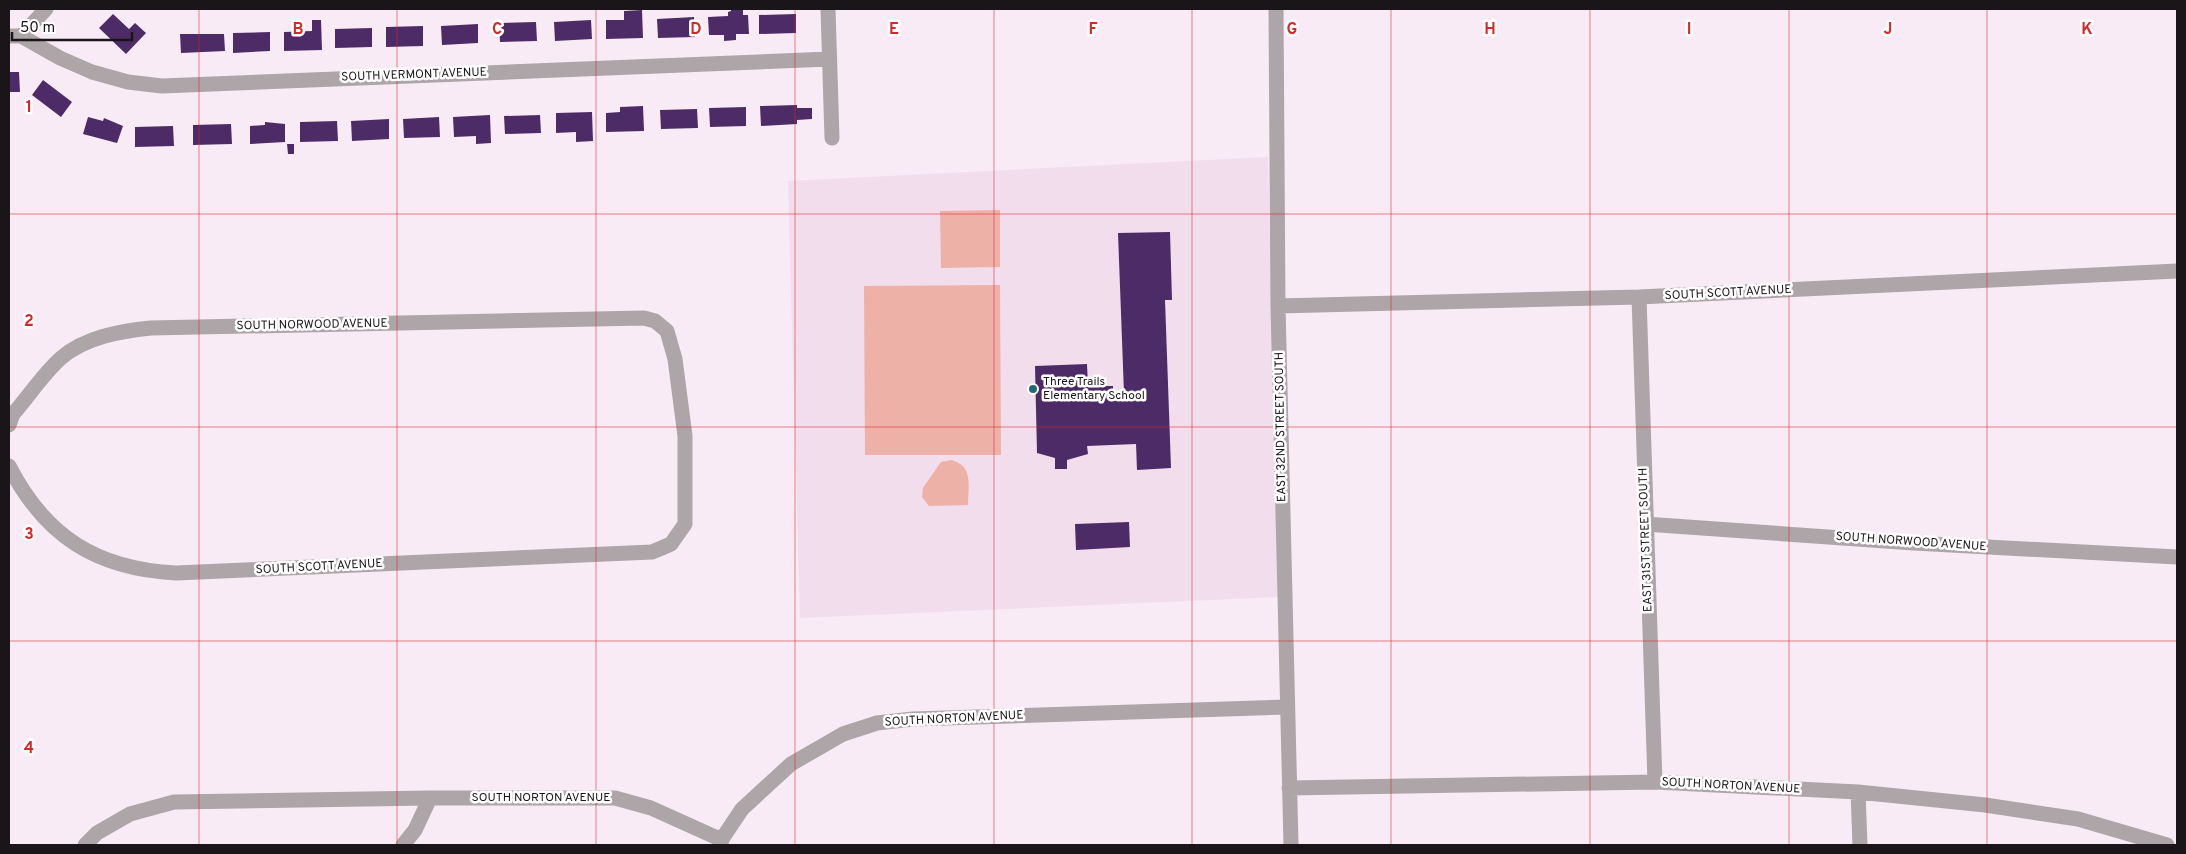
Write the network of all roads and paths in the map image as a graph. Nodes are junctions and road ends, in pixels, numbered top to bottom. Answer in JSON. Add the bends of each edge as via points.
{"nodes":[{"id":1,"x":46,"y":9,"type":"edge"},
{"id":2,"x":828,"y":9,"type":"edge"},
{"id":3,"x":1276,"y":9,"type":"edge"},
{"id":4,"x":15,"y":36,"type":"edge"},
{"id":5,"x":829,"y":59,"type":"junction"},
{"id":6,"x":832,"y":138,"type":"dead end"},
{"id":7,"x":2177,"y":272,"type":"edge"},
{"id":8,"x":1639,"y":297,"type":"junction"},
{"id":9,"x":1278,"y":306,"type":"junction"},
{"id":10,"x":9,"y":425,"type":"edge"},
{"id":11,"x":9,"y":466,"type":"edge"},
{"id":12,"x":1645,"y":524,"type":"junction"},
{"id":13,"x":671,"y":544,"type":"joint"},
{"id":14,"x":2177,"y":557,"type":"edge"},
{"id":15,"x":1287,"y":707,"type":"junction"},
{"id":16,"x":1655,"y":782,"type":"junction"},
{"id":17,"x":1289,"y":788,"type":"junction"},
{"id":18,"x":1858,"y":792,"type":"junction"},
{"id":19,"x":430,"y":798,"type":"junction"},
{"id":20,"x":720,"y":842,"type":"edge"},
{"id":21,"x":85,"y":845,"type":"edge"},
{"id":22,"x":403,"y":845,"type":"edge"},
{"id":23,"x":1290,"y":845,"type":"edge"},
{"id":24,"x":1860,"y":845,"type":"edge"},
{"id":25,"x":2167,"y":845,"type":"edge"}],
"edges":[{"from":1,"to":4,"type":"street"},
{"from":2,"to":5,"type":"street"},
{"from":3,"to":9,"type":"street","name":"EAST 32ND STREET SOUTH"},
{"from":4,"to":5,"type":"street","name":"SOUTH VERMONT AVENUE","via":[[92,72],[128,82],[162,86]]},
{"from":5,"to":6,"type":"street"},
{"from":7,"to":8,"type":"street","name":"SOUTH SCOTT AVENUE"},
{"from":8,"to":9,"type":"street","name":"SOUTH SCOTT AVENUE"},
{"from":8,"to":12,"type":"street","name":"EAST 31ST STREET SOUTH"},
{"from":9,"to":15,"type":"street","name":"EAST 32ND STREET SOUTH"},
{"from":10,"to":13,"type":"street","name":"SOUTH NORWOOD AVENUE","via":[[13,414],[61,358],[89,341],[119,332],[151,328],[644,318],[667,330],[675,359],[685,436],[685,524]]},
{"from":11,"to":13,"type":"street","name":"SOUTH SCOTT AVENUE","via":[[22,491],[56,532],[102,559],[152,572],[176,574],[652,552]]},
{"from":12,"to":14,"type":"street","name":"SOUTH NORWOOD AVENUE"},
{"from":12,"to":16,"type":"street","name":"EAST 31ST STREET SOUTH"},
{"from":15,"to":17,"type":"street","name":"EAST 32ND STREET SOUTH"},
{"from":15,"to":20,"type":"street","name":"SOUTH NORTON AVENUE","via":[[913,719],[878,723],[843,734],[791,764],[742,809]]},
{"from":16,"to":17,"type":"street","name":"SOUTH NORTON AVENUE"},
{"from":16,"to":18,"type":"street","name":"SOUTH NORTON AVENUE"},
{"from":17,"to":23,"type":"street","name":"EAST 32ND STREET SOUTH"},
{"from":18,"to":24,"type":"street"},
{"from":18,"to":25,"type":"street","name":"SOUTH NORTON AVENUE","via":[[1985,805],[2078,819]]},
{"from":19,"to":20,"type":"street","name":"SOUTH NORTON AVENUE","via":[[615,798],[651,808]]},
{"from":19,"to":21,"type":"street","name":"SOUTH NORTON AVENUE","via":[[174,802],[130,814],[97,833]]},
{"from":19,"to":22,"type":"street","via":[[415,830]]}]}
